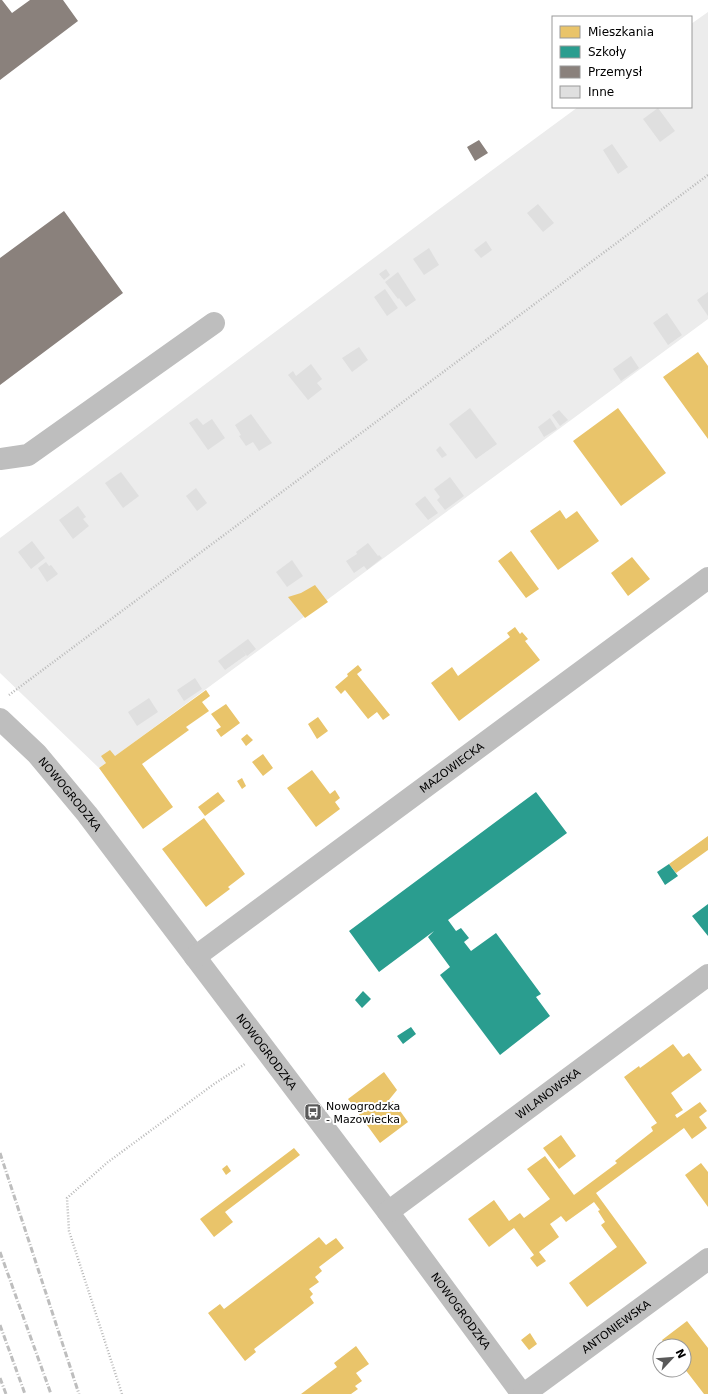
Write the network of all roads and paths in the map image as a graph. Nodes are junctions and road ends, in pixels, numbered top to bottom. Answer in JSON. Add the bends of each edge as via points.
{"nodes":[{"id":1,"x":708,"y":175,"type":"edge"},
{"id":2,"x":214,"y":323,"type":"dead end"},
{"id":3,"x":0,"y":458,"type":"edge"},
{"id":4,"x":708,"y":578,"type":"edge"},
{"id":5,"x":17,"y":689,"type":"dead end"},
{"id":6,"x":0,"y":719,"type":"edge"},
{"id":7,"x":195,"y":957,"type":"junction"},
{"id":8,"x":708,"y":975,"type":"edge"},
{"id":9,"x":265,"y":1049,"type":"junction"},
{"id":10,"x":388,"y":1212,"type":"junction"},
{"id":11,"x":708,"y":1259,"type":"edge"},
{"id":12,"x":122,"y":1394,"type":"edge"},
{"id":13,"x":523,"y":1394,"type":"edge"}],
"edges":[{"from":1,"to":5,"type":"path"},
{"from":2,"to":3,"type":"street","via":[[28,455]]},
{"from":4,"to":7,"type":"street","name":"MAZOWIECKA"},
{"from":6,"to":7,"type":"street","name":"NOWOGRODZKA","via":[[37,754],[88,814]]},
{"from":7,"to":9,"type":"street","name":"NOWOGRODZKA"},
{"from":8,"to":10,"type":"street","name":"WILANOWSKA"},
{"from":9,"to":10,"type":"street","name":"NOWOGRODZKA"},
{"from":9,"to":12,"type":"path","via":[[108,1162],[67,1198],[69,1231]]},
{"from":10,"to":13,"type":"street","name":"NOWOGRODZKA"},
{"from":11,"to":13,"type":"street","name":"ANTONIEWSKA"}]}
